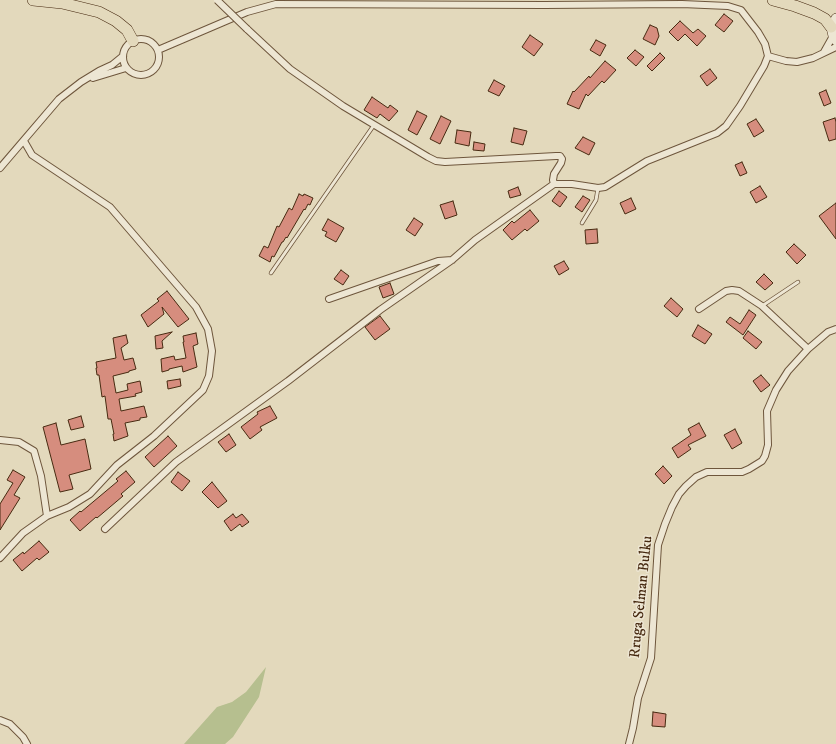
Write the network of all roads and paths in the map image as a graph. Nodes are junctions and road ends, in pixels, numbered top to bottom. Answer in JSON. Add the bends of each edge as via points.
{"nodes":[{"id":1,"x":33,"y":0,"type":"edge"},
{"id":2,"x":217,"y":0,"type":"edge"},
{"id":3,"x":773,"y":0,"type":"edge"},
{"id":4,"x":834,"y":31,"type":"edge"},
{"id":5,"x":133,"y":41,"type":"junction"},
{"id":6,"x":836,"y":47,"type":"edge"},
{"id":7,"x":158,"y":50,"type":"junction"},
{"id":8,"x":823,"y":54,"type":"junction"},
{"id":9,"x":123,"y":56,"type":"junction"},
{"id":10,"x":768,"y":56,"type":"junction"},
{"id":11,"x":126,"y":68,"type":"junction"},
{"id":12,"x":81,"y":82,"type":"junction"},
{"id":13,"x":374,"y":125,"type":"junction"},
{"id":14,"x":24,"y":141,"type":"junction"},
{"id":15,"x":0,"y":168,"type":"edge"},
{"id":16,"x":554,"y":184,"type":"junction"},
{"id":17,"x":598,"y":188,"type":"junction"},
{"id":18,"x":582,"y":223,"type":"dead end"},
{"id":19,"x":452,"y":260,"type":"junction"},
{"id":20,"x":271,"y":273,"type":"dead end"},
{"id":21,"x":798,"y":282,"type":"dead end"},
{"id":22,"x":329,"y":299,"type":"dead end"},
{"id":23,"x":762,"y":306,"type":"junction"},
{"id":24,"x":700,"y":309,"type":"dead end"},
{"id":25,"x":836,"y":329,"type":"edge"},
{"id":26,"x":808,"y":349,"type":"junction"},
{"id":27,"x":0,"y":440,"type":"edge"},
{"id":28,"x":47,"y":516,"type":"junction"},
{"id":29,"x":105,"y":529,"type":"dead end"},
{"id":30,"x":0,"y":558,"type":"edge"},
{"id":31,"x":0,"y":720,"type":"edge"},
{"id":32,"x":27,"y":744,"type":"edge"},
{"id":33,"x":629,"y":744,"type":"edge"}],
"edges":[{"from":1,"to":5,"type":"highway","via":[[62,3],[99,12],[127,30]]},
{"from":2,"to":13,"type":"street","bridge":true,"via":[[290,69]]},
{"from":3,"to":4,"type":"highway","via":[[814,13],[825,19]]},
{"from":4,"to":8,"type":"street"},
{"from":5,"to":7,"type":"street","via":[[150,41]]},
{"from":5,"to":9,"type":"street","via":[[127,45]]},
{"from":6,"to":8,"type":"street"},
{"from":7,"to":10,"type":"street","via":[[247,12],[276,4],[682,4],[728,6],[741,10],[758,32]]},
{"from":7,"to":11,"type":"street","via":[[159,61],[153,72],[136,75]]},
{"from":8,"to":10,"type":"street","via":[[797,62],[786,62]]},
{"from":9,"to":11,"type":"street"},
{"from":9,"to":12,"type":"street"},
{"from":10,"to":17,"type":"street","via":[[740,106],[726,126],[717,133],[647,161],[605,187]]},
{"from":11,"to":12,"type":"street"},
{"from":12,"to":14,"type":"street","via":[[59,99]]},
{"from":13,"to":16,"type":"street","via":[[436,161],[560,156],[562,159],[554,174]]},
{"from":13,"to":20,"type":"lane"},
{"from":14,"to":15,"type":"street"},
{"from":14,"to":28,"type":"street","via":[[32,155],[110,207],[196,307],[208,329],[212,351],[208,376],[202,390],[154,436],[117,465],[90,494],[69,507]]},
{"from":16,"to":17,"type":"street"},
{"from":16,"to":19,"type":"street","via":[[475,240]]},
{"from":17,"to":18,"type":"lane","via":[[596,200]]},
{"from":19,"to":22,"type":"street","via":[[438,261]]},
{"from":19,"to":29,"type":"street","via":[[380,310],[176,462]]},
{"from":21,"to":23,"type":"lane"},
{"from":23,"to":24,"type":"street","via":[[739,291],[732,290],[719,295]]},
{"from":23,"to":26,"type":"street"},
{"from":25,"to":26,"type":"street","name":"Rruga Selman Bulku","via":[[828,332]]},
{"from":26,"to":33,"type":"street","name":"Rruga Selman Bulku","via":[[788,371],[769,404],[766,419],[768,445],[762,461],[744,471],[707,472],[696,477],[679,494],[672,507],[658,545],[651,658],[638,698]]},
{"from":27,"to":28,"type":"street","via":[[19,442],[34,451]]},
{"from":28,"to":30,"type":"street","via":[[23,533]]},
{"from":31,"to":32,"type":"street","via":[[10,724]]}]}
